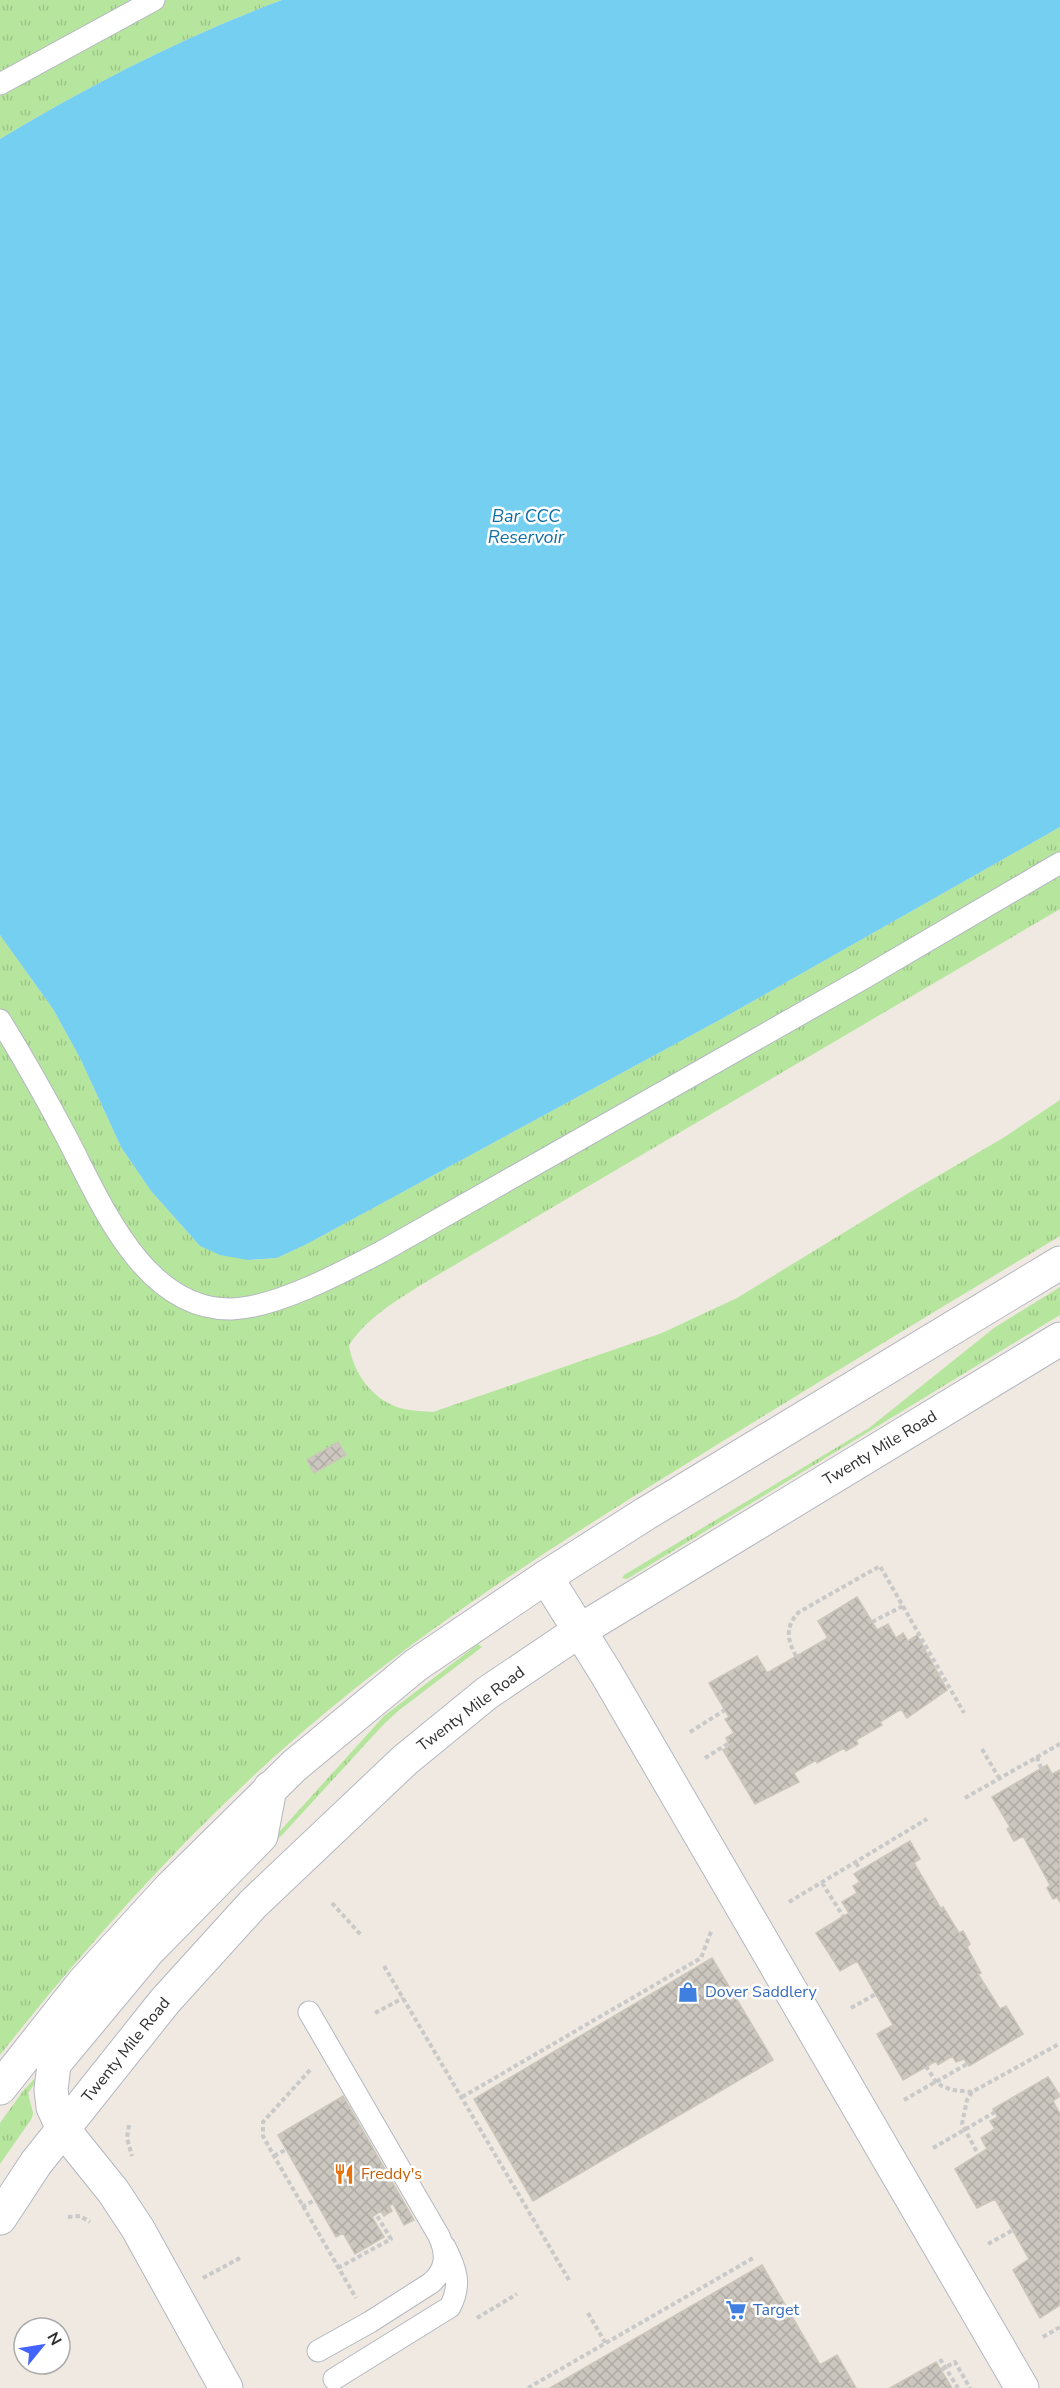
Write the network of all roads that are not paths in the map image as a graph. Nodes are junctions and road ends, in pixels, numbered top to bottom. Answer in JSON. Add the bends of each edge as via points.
{"nodes":[{"id":1,"x":154,"y":0,"type":"edge"},
{"id":2,"x":0,"y":84,"type":"edge"},
{"id":3,"x":1060,"y":863,"type":"edge"},
{"id":4,"x":0,"y":1020,"type":"edge"},
{"id":5,"x":1060,"y":1263,"type":"edge"},
{"id":6,"x":1060,"y":1339,"type":"edge"},
{"id":7,"x":546,"y":1577,"type":"junction"},
{"id":8,"x":579,"y":1631,"type":"junction"},
{"id":9,"x":270,"y":1788,"type":"junction"},
{"id":10,"x":309,"y":2012,"type":"dead end"},
{"id":11,"x":0,"y":2088,"type":"edge"},
{"id":12,"x":63,"y":2128,"type":"junction"},
{"id":13,"x":0,"y":2218,"type":"edge"},
{"id":14,"x":439,"y":2236,"type":"junction"},
{"id":15,"x":318,"y":2351,"type":"dead end"},
{"id":16,"x":334,"y":2379,"type":"dead end"},
{"id":17,"x":226,"y":2388,"type":"edge"},
{"id":18,"x":1022,"y":2388,"type":"edge"}],
"edges":[{"from":1,"to":2,"type":"lane"},
{"from":3,"to":4,"type":"lane","via":[[381,1252],[290,1294],[232,1309],[206,1305],[178,1294],[134,1256],[115,1230],[43,1092]]},
{"from":5,"to":7,"type":"main road"},
{"from":6,"to":8,"type":"main road","name":"Twenty Mile Road"},
{"from":7,"to":8,"type":"main road"},
{"from":7,"to":9,"type":"main road","via":[[416,1665]]},
{"from":8,"to":12,"type":"main road","name":"Twenty Mile Road","via":[[487,1693],[405,1760],[323,1836],[171,1993]]},
{"from":8,"to":18,"type":"main road"},
{"from":9,"to":11,"type":"main road","via":[[124,1937]]},
{"from":9,"to":12,"type":"main road","via":[[261,1836],[148,1951],[54,2064],[53,2107]]},
{"from":10,"to":14,"type":"lane"},
{"from":12,"to":13,"type":"main road","name":"Twenty Mile Road"},
{"from":12,"to":17,"type":"main road","via":[[138,2229]]},
{"from":14,"to":15,"type":"lane","via":[[445,2256],[439,2275],[370,2322]]},
{"from":14,"to":16,"type":"lane","via":[[457,2272],[457,2290],[450,2307]]}]}
